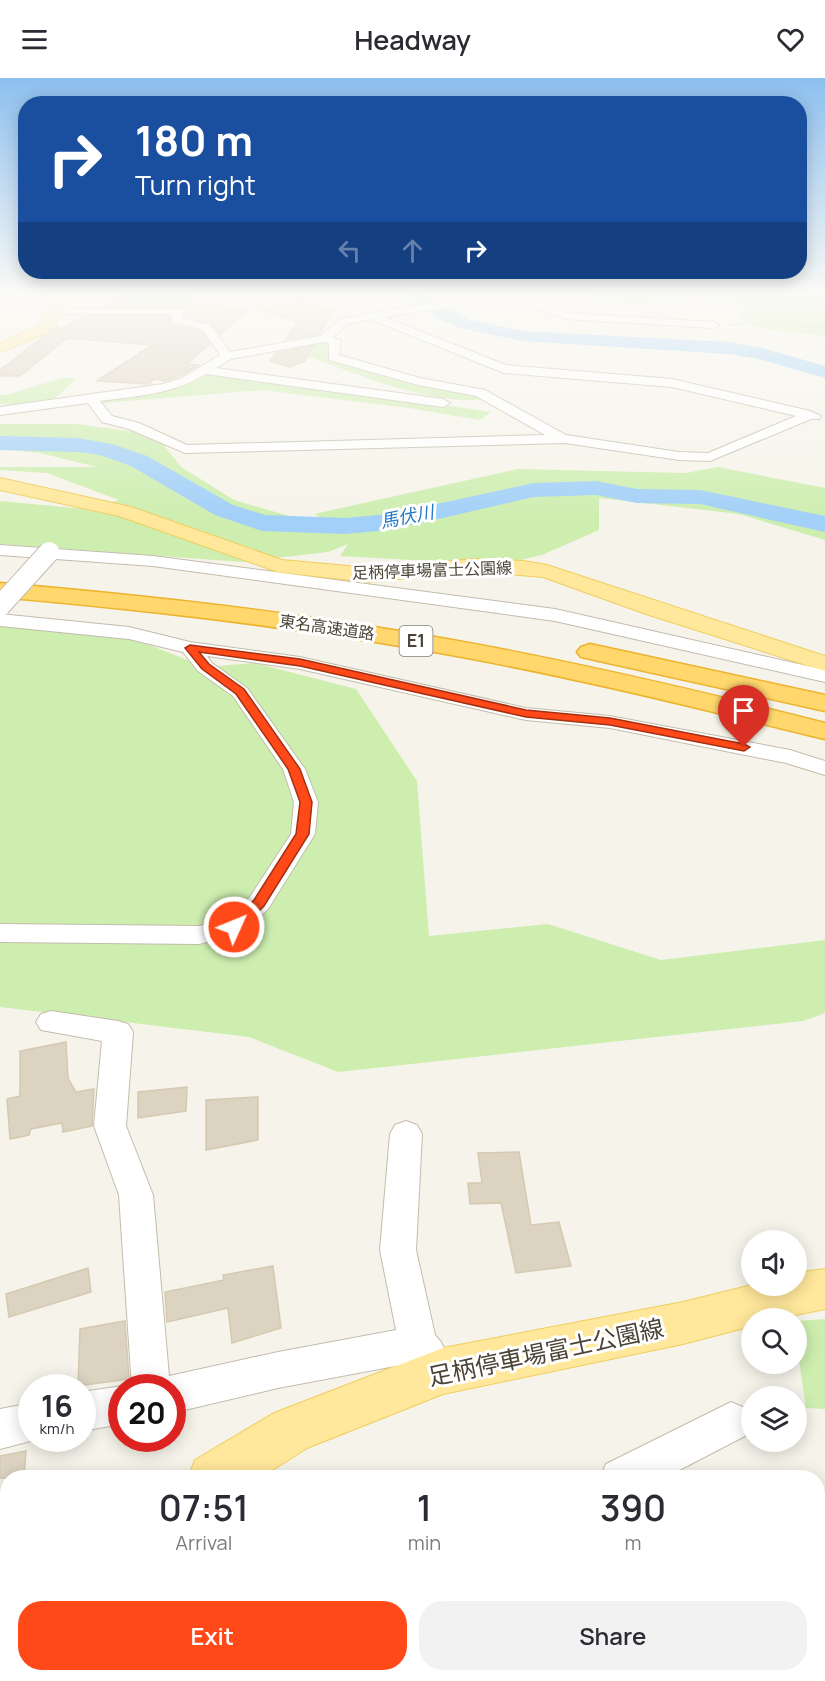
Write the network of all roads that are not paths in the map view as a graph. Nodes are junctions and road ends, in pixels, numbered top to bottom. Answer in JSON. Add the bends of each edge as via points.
{"nodes":[{"id":1,"x":206,"y":369,"type":"joint"},
{"id":2,"x":375,"y":369,"type":"edge"},
{"id":3,"x":504,"y":369,"type":"edge"},
{"id":4,"x":90,"y":397,"type":"junction"},
{"id":5,"x":460,"y":406,"type":"dead end"},
{"id":6,"x":0,"y":411,"type":"edge"},
{"id":7,"x":491,"y":412,"type":"dead end"},
{"id":8,"x":810,"y":415,"type":"junction"},
{"id":9,"x":520,"y":417,"type":"junction"},
{"id":10,"x":825,"y":418,"type":"edge"},
{"id":11,"x":565,"y":439,"type":"junction"},
{"id":12,"x":0,"y":484,"type":"edge"},
{"id":13,"x":49,"y":552,"type":"junction"},
{"id":14,"x":2,"y":554,"type":"edge"},
{"id":15,"x":0,"y":590,"type":"edge"},
{"id":16,"x":0,"y":606,"type":"edge"},
{"id":17,"x":0,"y":620,"type":"edge"},
{"id":18,"x":190,"y":648,"type":"junction"},
{"id":19,"x":825,"y":664,"type":"edge"},
{"id":20,"x":825,"y":676,"type":"edge"},
{"id":21,"x":825,"y":703,"type":"edge"},
{"id":22,"x":825,"y":731,"type":"edge"},
{"id":23,"x":825,"y":768,"type":"edge"},
{"id":24,"x":0,"y":933,"type":"edge"},
{"id":25,"x":51,"y":1022,"type":"dead end"},
{"id":26,"x":406,"y":1134,"type":"dead end"},
{"id":27,"x":825,"y":1289,"type":"edge"},
{"id":28,"x":430,"y":1357,"type":"junction"},
{"id":29,"x":150,"y":1374,"type":"edge"},
{"id":30,"x":186,"y":1391,"type":"edge"},
{"id":31,"x":731,"y":1422,"type":"dead end"},
{"id":32,"x":18,"y":1426,"type":"edge"},
{"id":33,"x":0,"y":1429,"type":"edge"},
{"id":34,"x":226,"y":1470,"type":"edge"},
{"id":35,"x":636,"y":1470,"type":"edge"}],
"edges":[{"from":1,"to":4,"type":"street","via":[[165,388]]},
{"from":1,"to":5,"type":"street"},
{"from":2,"to":9,"type":"street","via":[[480,393]]},
{"from":3,"to":8,"type":"street","via":[[672,383]]},
{"from":4,"to":6,"type":"street"},
{"from":4,"to":11,"type":"street","via":[[107,419],[134,426],[185,449]]},
{"from":7,"to":9,"type":"street"},
{"from":8,"to":10,"type":"street"},
{"from":8,"to":11,"type":"street","via":[[710,457]]},
{"from":9,"to":11,"type":"street"},
{"from":12,"to":19,"type":"main road","name":"足柄停車場富士公園線","via":[[124,511],[278,567],[370,575],[475,565],[547,571]]},
{"from":13,"to":14,"type":"street"},
{"from":13,"to":16,"type":"street","bridge":true},
{"from":13,"to":20,"type":"street","via":[[153,561],[555,615]]},
{"from":14,"to":21,"type":"highway","name":"東名高速道路","number":"E1","via":[[193,589],[409,619],[641,662]]},
{"from":15,"to":22,"type":"highway","name":"東名高速道路","number":"E1","via":[[183,607],[387,636],[645,687]]},
{"from":17,"to":18,"type":"street","via":[[129,633]]},
{"from":18,"to":23,"type":"street","via":[[300,663],[526,714],[610,722],[790,757]]},
{"from":18,"to":24,"type":"street","via":[[206,667],[240,692],[294,769],[306,802],[303,834],[259,903],[234,927],[199,935]]},
{"from":25,"to":29,"type":"street","via":[[118,1032],[110,1126],[136,1195]]},
{"from":26,"to":28,"type":"street","via":[[398,1250]]},
{"from":27,"to":28,"type":"main road","name":"足柄停車場富士公園線","via":[[683,1323]]},
{"from":28,"to":30,"type":"street","via":[[278,1370]]},
{"from":28,"to":34,"type":"main road","name":"足柄停車場富士公園線","via":[[291,1430]]},
{"from":31,"to":35,"type":"street"},
{"from":32,"to":33,"type":"street"}]}
